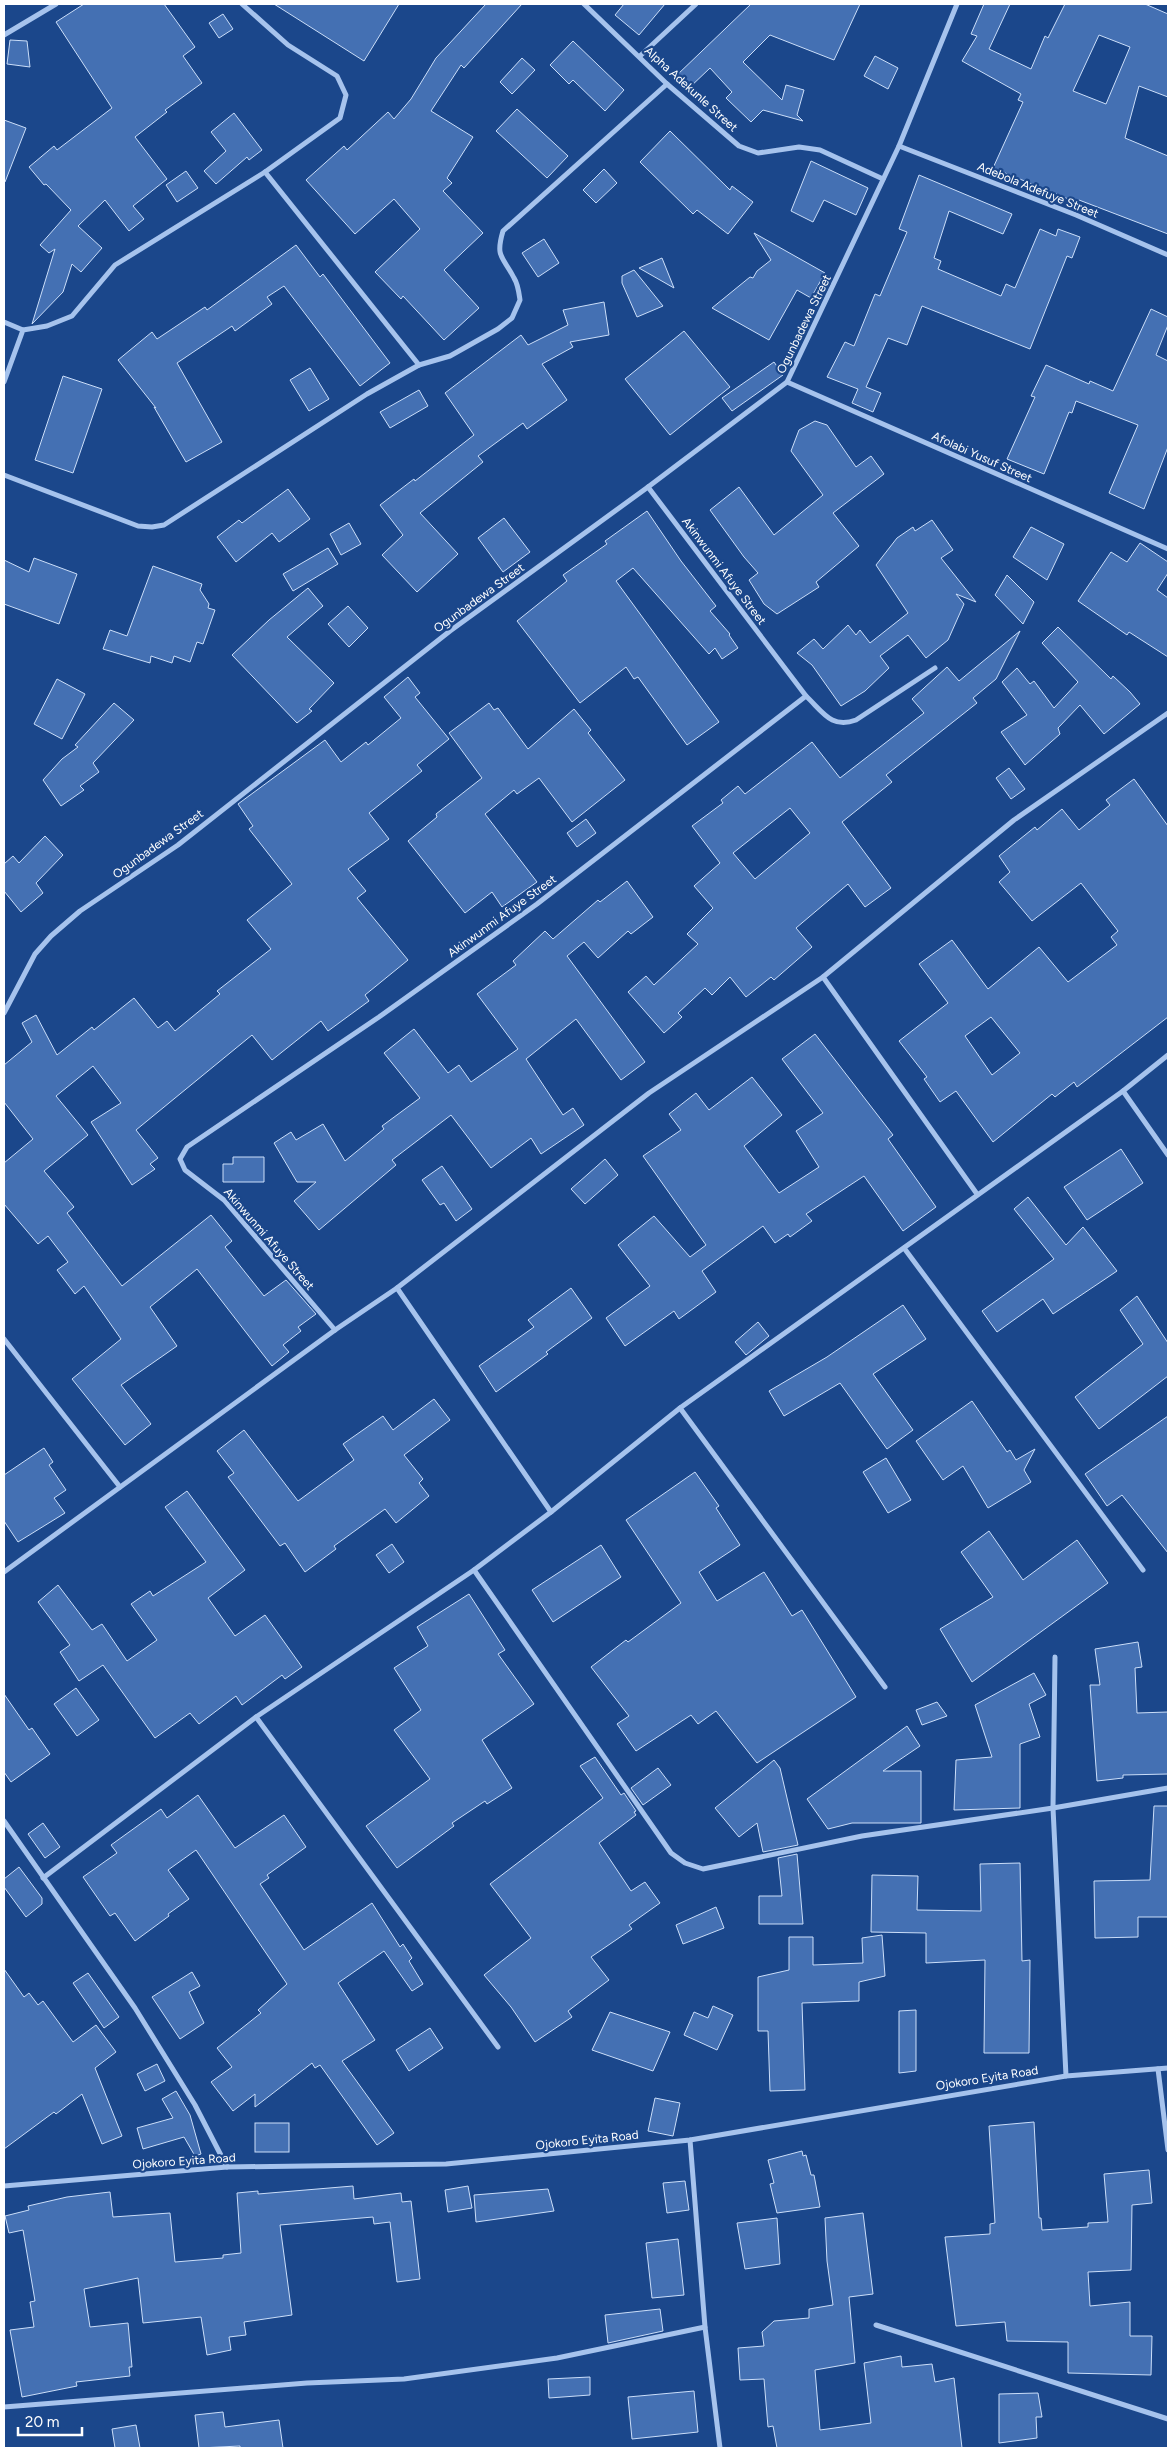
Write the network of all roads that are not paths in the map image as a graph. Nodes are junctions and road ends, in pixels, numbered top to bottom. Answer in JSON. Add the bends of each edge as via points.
{"nodes":[{"id":1,"x":56,"y":4,"type":"edge"},
{"id":2,"x":242,"y":4,"type":"edge"},
{"id":3,"x":584,"y":4,"type":"edge"},
{"id":4,"x":696,"y":4,"type":"edge"},
{"id":5,"x":957,"y":4,"type":"edge"},
{"id":6,"x":4,"y":35,"type":"edge"},
{"id":7,"x":640,"y":56,"type":"junction"},
{"id":8,"x":667,"y":84,"type":"junction"},
{"id":9,"x":899,"y":146,"type":"junction"},
{"id":10,"x":265,"y":172,"type":"junction"},
{"id":11,"x":883,"y":179,"type":"junction"},
{"id":12,"x":1168,"y":255,"type":"edge"},
{"id":13,"x":4,"y":322,"type":"edge"},
{"id":14,"x":23,"y":330,"type":"junction"},
{"id":15,"x":419,"y":365,"type":"junction"},
{"id":16,"x":4,"y":382,"type":"edge"},
{"id":17,"x":787,"y":382,"type":"junction"},
{"id":18,"x":4,"y":475,"type":"edge"},
{"id":19,"x":648,"y":487,"type":"junction"},
{"id":20,"x":1168,"y":549,"type":"edge"},
{"id":21,"x":935,"y":668,"type":"dead end"},
{"id":22,"x":806,"y":696,"type":"junction"},
{"id":23,"x":1168,"y":713,"type":"edge"},
{"id":24,"x":823,"y":977,"type":"junction"},
{"id":25,"x":4,"y":1013,"type":"edge"},
{"id":26,"x":1168,"y":1055,"type":"edge"},
{"id":27,"x":1123,"y":1091,"type":"junction"},
{"id":28,"x":1168,"y":1155,"type":"edge"},
{"id":29,"x":977,"y":1194,"type":"junction"},
{"id":30,"x":904,"y":1248,"type":"junction"},
{"id":31,"x":396,"y":1288,"type":"junction"},
{"id":32,"x":335,"y":1330,"type":"junction"},
{"id":33,"x":4,"y":1339,"type":"edge"},
{"id":34,"x":680,"y":1408,"type":"junction"},
{"id":35,"x":120,"y":1487,"type":"junction"},
{"id":36,"x":551,"y":1512,"type":"junction"},
{"id":37,"x":474,"y":1570,"type":"junction"},
{"id":38,"x":1143,"y":1570,"type":"dead end"},
{"id":39,"x":4,"y":1572,"type":"edge"},
{"id":40,"x":1055,"y":1657,"type":"dead end"},
{"id":41,"x":885,"y":1687,"type":"dead end"},
{"id":42,"x":256,"y":1717,"type":"junction"},
{"id":43,"x":1168,"y":1788,"type":"edge"},
{"id":44,"x":1053,"y":1808,"type":"junction"},
{"id":45,"x":4,"y":1821,"type":"edge"},
{"id":46,"x":44,"y":1878,"type":"junction"},
{"id":47,"x":498,"y":2047,"type":"dead end"},
{"id":48,"x":1168,"y":2068,"type":"edge"},
{"id":49,"x":1158,"y":2069,"type":"junction"},
{"id":50,"x":1066,"y":2076,"type":"junction"},
{"id":51,"x":690,"y":2140,"type":"junction"},
{"id":52,"x":1168,"y":2150,"type":"edge"},
{"id":53,"x":227,"y":2168,"type":"junction"},
{"id":54,"x":4,"y":2186,"type":"edge"},
{"id":55,"x":876,"y":2325,"type":"dead end"},
{"id":56,"x":704,"y":2327,"type":"junction"},
{"id":57,"x":4,"y":2407,"type":"edge"},
{"id":58,"x":1168,"y":2419,"type":"edge"},
{"id":59,"x":720,"y":2448,"type":"edge"}],
"edges":[{"from":1,"to":6,"type":"street"},
{"from":2,"to":10,"type":"street","via":[[288,44],[337,76],[346,95],[340,118]]},
{"from":3,"to":7,"type":"street","name":"Alpha Adekunle Street"},
{"from":4,"to":7,"type":"street"},
{"from":5,"to":9,"type":"street","name":"Ogunbadewa Street"},
{"from":7,"to":8,"type":"street","name":"Alpha Adekunle Street"},
{"from":8,"to":11,"type":"street","name":"Alpha Adekunle Street","via":[[739,146],[758,153],[799,147],[820,150]]},
{"from":8,"to":15,"type":"street","via":[[503,231],[499,246],[502,261],[515,278],[520,300],[512,318],[450,356]]},
{"from":9,"to":11,"type":"street","name":"Ogunbadewa Street"},
{"from":9,"to":12,"type":"street","name":"Adebola Adefuye Street","via":[[1076,215]]},
{"from":10,"to":14,"type":"street","via":[[115,265],[72,316],[47,326]]},
{"from":10,"to":15,"type":"street"},
{"from":11,"to":17,"type":"street","name":"Ogunbadewa Street"},
{"from":13,"to":14,"type":"street"},
{"from":14,"to":16,"type":"street"},
{"from":15,"to":18,"type":"street","via":[[367,394],[164,525],[152,528],[138,526]]},
{"from":17,"to":19,"type":"street","name":"Ogunbadewa Street"},
{"from":17,"to":20,"type":"street","name":"Afolabi Yusuf Street"},
{"from":19,"to":22,"type":"street","name":"Akinwunmi Afuye Street"},
{"from":19,"to":25,"type":"street","name":"Ogunbadewa Street","via":[[450,631],[178,845],[80,911],[35,954]]},
{"from":21,"to":22,"type":"street","via":[[856,720],[844,724],[835,722]]},
{"from":22,"to":32,"type":"street","name":"Akinwunmi Afuye Street","via":[[537,904],[188,1147],[180,1159],[185,1170],[224,1200]]},
{"from":23,"to":24,"type":"street","via":[[1014,820]]},
{"from":24,"to":29,"type":"street"},
{"from":24,"to":31,"type":"street","via":[[649,1093]]},
{"from":26,"to":27,"type":"street"},
{"from":27,"to":28,"type":"street"},
{"from":27,"to":29,"type":"street"},
{"from":29,"to":30,"type":"street"},
{"from":30,"to":34,"type":"street"},
{"from":30,"to":38,"type":"street"},
{"from":31,"to":32,"type":"street"},
{"from":31,"to":36,"type":"street"},
{"from":32,"to":35,"type":"street"},
{"from":33,"to":35,"type":"street"},
{"from":34,"to":36,"type":"street"},
{"from":34,"to":41,"type":"street"},
{"from":35,"to":39,"type":"street"},
{"from":36,"to":37,"type":"street"},
{"from":37,"to":42,"type":"street"},
{"from":37,"to":44,"type":"street","via":[[671,1853],[685,1863],[703,1869],[724,1866],[862,1836]]},
{"from":40,"to":44,"type":"street"},
{"from":42,"to":46,"type":"street"},
{"from":42,"to":47,"type":"street"},
{"from":43,"to":44,"type":"street"},
{"from":44,"to":50,"type":"street"},
{"from":45,"to":46,"type":"street"},
{"from":46,"to":53,"type":"street","via":[[135,2008],[195,2105]]},
{"from":48,"to":49,"type":"street","name":"Ojokoro Eyita Road"},
{"from":49,"to":50,"type":"street","name":"Ojokoro Eyita Road"},
{"from":49,"to":52,"type":"street"},
{"from":50,"to":51,"type":"street","name":"Ojokoro Eyita Road"},
{"from":51,"to":53,"type":"street","name":"Ojokoro Eyita Road","via":[[446,2164]]},
{"from":51,"to":56,"type":"street"},
{"from":53,"to":54,"type":"street","name":"Ojokoro Eyita Road"},
{"from":55,"to":58,"type":"street"},
{"from":56,"to":57,"type":"street","via":[[558,2358],[404,2379],[307,2383]]},
{"from":56,"to":59,"type":"street"}]}
